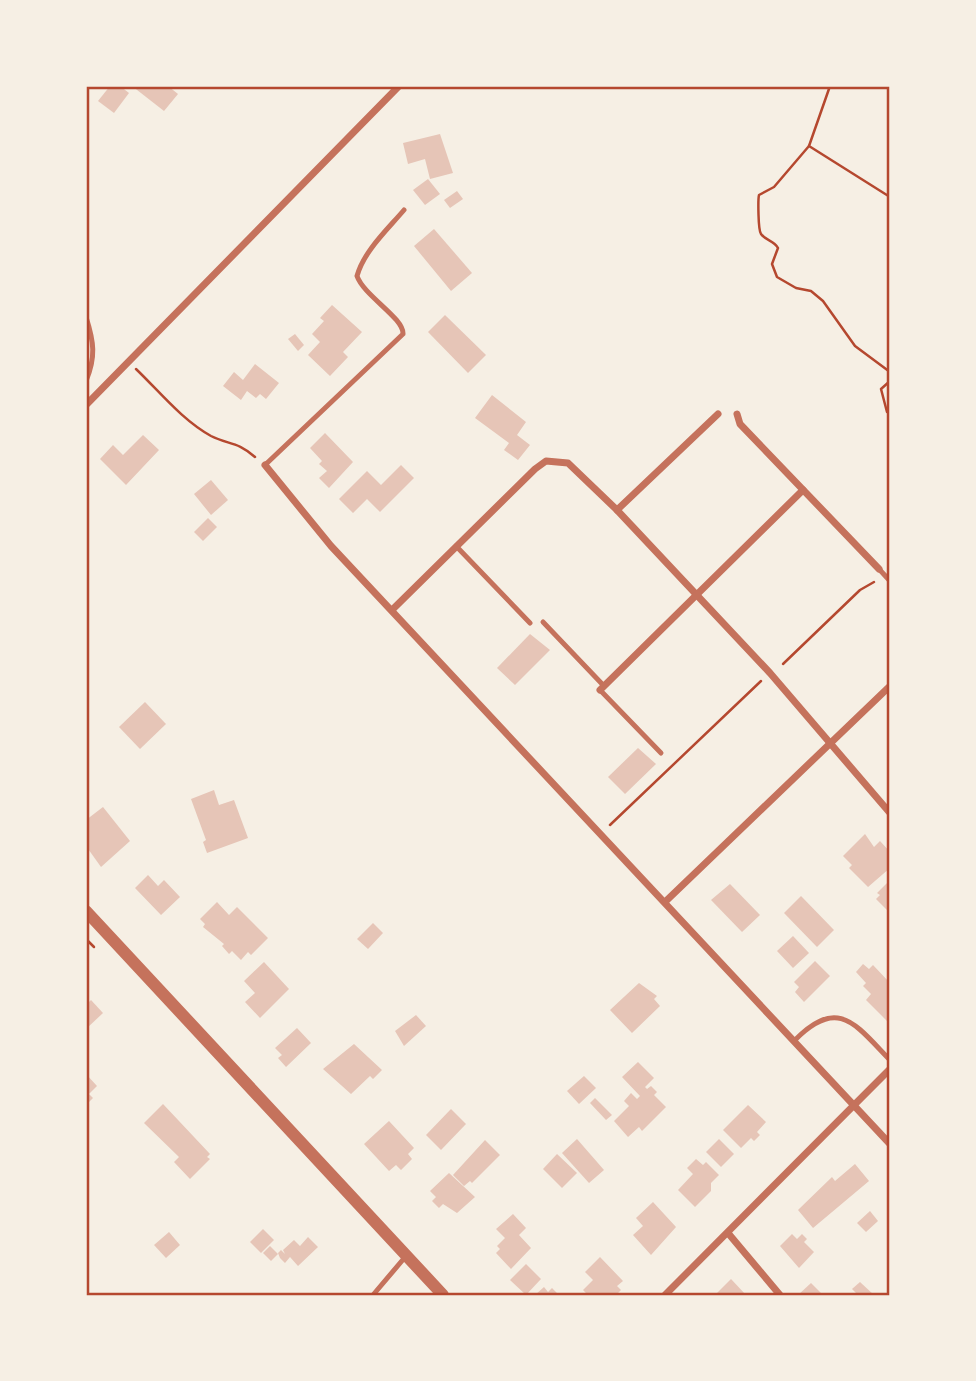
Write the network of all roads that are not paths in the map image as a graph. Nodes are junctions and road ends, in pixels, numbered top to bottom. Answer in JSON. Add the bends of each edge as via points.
{"nodes":[{"id":1,"x":400,"y":86,"type":"edge"},
{"id":2,"x":404,"y":210,"type":"dead end"},
{"id":3,"x":86,"y":317,"type":"edge"},
{"id":4,"x":86,"y":381,"type":"edge"},
{"id":5,"x":86,"y":405,"type":"edge"},
{"id":6,"x":718,"y":414,"type":"dead end"},
{"id":7,"x":737,"y":414,"type":"dead end"},
{"id":8,"x":265,"y":466,"type":"joint"},
{"id":9,"x":803,"y":490,"type":"junction"},
{"id":10,"x":617,"y":510,"type":"junction"},
{"id":11,"x":456,"y":546,"type":"junction"},
{"id":12,"x":879,"y":569,"type":"joint"},
{"id":13,"x":888,"y":578,"type":"edge"},
{"id":14,"x":697,"y":595,"type":"junction"},
{"id":15,"x":392,"y":610,"type":"junction"},
{"id":16,"x":543,"y":622,"type":"dead end"},
{"id":17,"x":530,"y":623,"type":"dead end"},
{"id":18,"x":890,"y":686,"type":"edge"},
{"id":19,"x":602,"y":688,"type":"junction"},
{"id":20,"x":831,"y":741,"type":"junction"},
{"id":21,"x":661,"y":753,"type":"dead end"},
{"id":22,"x":890,"y":813,"type":"edge"},
{"id":23,"x":666,"y":901,"type":"junction"},
{"id":24,"x":86,"y":911,"type":"edge"},
{"id":25,"x":794,"y":1041,"type":"junction"},
{"id":26,"x":890,"y":1060,"type":"edge"},
{"id":27,"x":890,"y":1069,"type":"edge"},
{"id":28,"x":853,"y":1105,"type":"junction"},
{"id":29,"x":890,"y":1144,"type":"edge"},
{"id":30,"x":727,"y":1233,"type":"junction"},
{"id":31,"x":406,"y":1256,"type":"junction"},
{"id":32,"x":373,"y":1295,"type":"edge"},
{"id":33,"x":443,"y":1295,"type":"edge"},
{"id":34,"x":664,"y":1295,"type":"edge"},
{"id":35,"x":779,"y":1295,"type":"edge"}],
"edges":[{"from":1,"to":5,"type":"street"},
{"from":2,"to":8,"type":"lane","via":[[369,252],[357,276],[401,325],[403,334]]},
{"from":3,"to":4,"type":"lane","via":[[94,362]]},
{"from":6,"to":10,"type":"street"},
{"from":7,"to":9,"type":"street","via":[[740,424]]},
{"from":8,"to":15,"type":"street"},
{"from":9,"to":12,"type":"street"},
{"from":9,"to":14,"type":"street"},
{"from":10,"to":11,"type":"street","via":[[579,470],[555,460],[536,469]]},
{"from":10,"to":14,"type":"street"},
{"from":11,"to":15,"type":"street"},
{"from":11,"to":17,"type":"lane"},
{"from":12,"to":13,"type":"lane"},
{"from":14,"to":19,"type":"street"},
{"from":14,"to":20,"type":"street"},
{"from":15,"to":23,"type":"street"},
{"from":16,"to":19,"type":"lane"},
{"from":18,"to":20,"type":"street"},
{"from":19,"to":21,"type":"lane"},
{"from":20,"to":22,"type":"street"},
{"from":20,"to":23,"type":"street"},
{"from":23,"to":25,"type":"street"},
{"from":24,"to":31,"type":"street"},
{"from":25,"to":26,"type":"lane","via":[[820,1019],[845,1018]]},
{"from":25,"to":28,"type":"street"},
{"from":27,"to":28,"type":"street"},
{"from":28,"to":29,"type":"street"},
{"from":28,"to":30,"type":"street"},
{"from":30,"to":34,"type":"street"},
{"from":30,"to":35,"type":"street"},
{"from":31,"to":32,"type":"lane"},
{"from":31,"to":33,"type":"street"}]}
